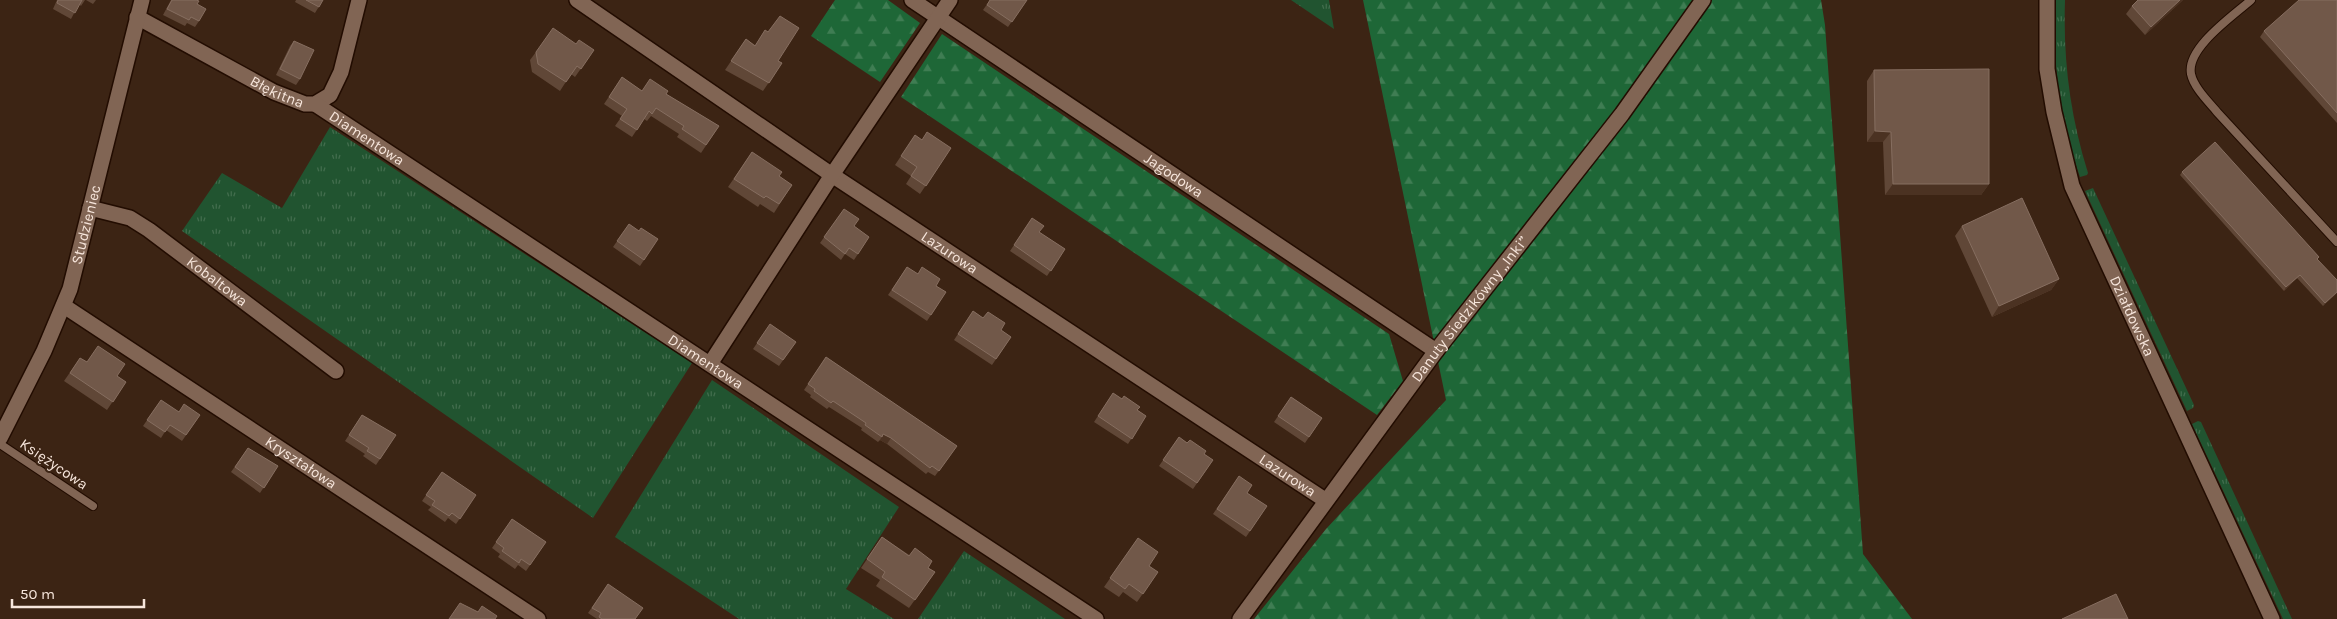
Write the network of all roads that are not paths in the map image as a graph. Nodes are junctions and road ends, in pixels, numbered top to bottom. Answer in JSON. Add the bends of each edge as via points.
{"nodes":[{"id":1,"x":142,"y":0,"type":"edge"},
{"id":2,"x":359,"y":0,"type":"edge"},
{"id":3,"x":577,"y":0,"type":"edge"},
{"id":4,"x":912,"y":0,"type":"edge"},
{"id":5,"x":950,"y":0,"type":"edge"},
{"id":6,"x":1703,"y":0,"type":"edge"},
{"id":7,"x":2048,"y":0,"type":"edge"},
{"id":8,"x":2251,"y":0,"type":"edge"},
{"id":9,"x":137,"y":17,"type":"junction"},
{"id":10,"x":938,"y":18,"type":"junction"},
{"id":11,"x":315,"y":104,"type":"junction"},
{"id":12,"x":832,"y":175,"type":"junction"},
{"id":13,"x":90,"y":208,"type":"junction"},
{"id":14,"x":2337,"y":242,"type":"edge"},
{"id":15,"x":64,"y":306,"type":"junction"},
{"id":16,"x":1436,"y":351,"type":"junction"},
{"id":17,"x":710,"y":364,"type":"junction"},
{"id":18,"x":336,"y":371,"type":"dead end"},
{"id":19,"x":0,"y":438,"type":"edge"},
{"id":20,"x":0,"y":444,"type":"edge"},
{"id":21,"x":1325,"y":500,"type":"junction"},
{"id":22,"x":93,"y":506,"type":"dead end"},
{"id":23,"x":538,"y":619,"type":"edge"},
{"id":24,"x":1096,"y":619,"type":"edge"},
{"id":25,"x":1240,"y":619,"type":"edge"},
{"id":26,"x":2272,"y":619,"type":"edge"}],
"edges":[{"from":1,"to":9,"type":"street","name":"Studzieniec"},
{"from":2,"to":11,"type":"street","name":"Błękitna","via":[[341,72],[330,95]]},
{"from":3,"to":12,"type":"street","name":"Lazurowa"},
{"from":4,"to":10,"type":"street","name":"Jagodowa"},
{"from":5,"to":10,"type":"street"},
{"from":6,"to":16,"type":"street","name":"Danuty Siedzikówny „Inki”","via":[[1622,114]]},
{"from":7,"to":26,"type":"street","name":"Działdowska","via":[[2047,69],[2072,186]]},
{"from":8,"to":14,"type":"lane","via":[[2203,43],[2193,57],[2191,74],[2217,112]]},
{"from":9,"to":11,"type":"street","name":"Błękitna","via":[[274,92],[305,104]]},
{"from":9,"to":13,"type":"street","name":"Studzieniec"},
{"from":10,"to":12,"type":"street"},
{"from":10,"to":16,"type":"street","name":"Jagodowa"},
{"from":11,"to":17,"type":"street","name":"Diamentowa"},
{"from":12,"to":17,"type":"street"},
{"from":12,"to":21,"type":"street","name":"Lazurowa"},
{"from":13,"to":15,"type":"street","name":"Studzieniec"},
{"from":13,"to":18,"type":"street","name":"Kobaltowa","via":[[130,218]]},
{"from":15,"to":19,"type":"street","name":"Studzieniec"},
{"from":15,"to":23,"type":"street","name":"Kryształowa"},
{"from":16,"to":21,"type":"street","name":"Danuty Siedzikówny „Inki”"},
{"from":17,"to":24,"type":"street","name":"Diamentowa"},
{"from":20,"to":22,"type":"lane","name":"Księżycowa"},
{"from":21,"to":25,"type":"street","name":"Danuty Siedzikówny „Inki”"}]}
